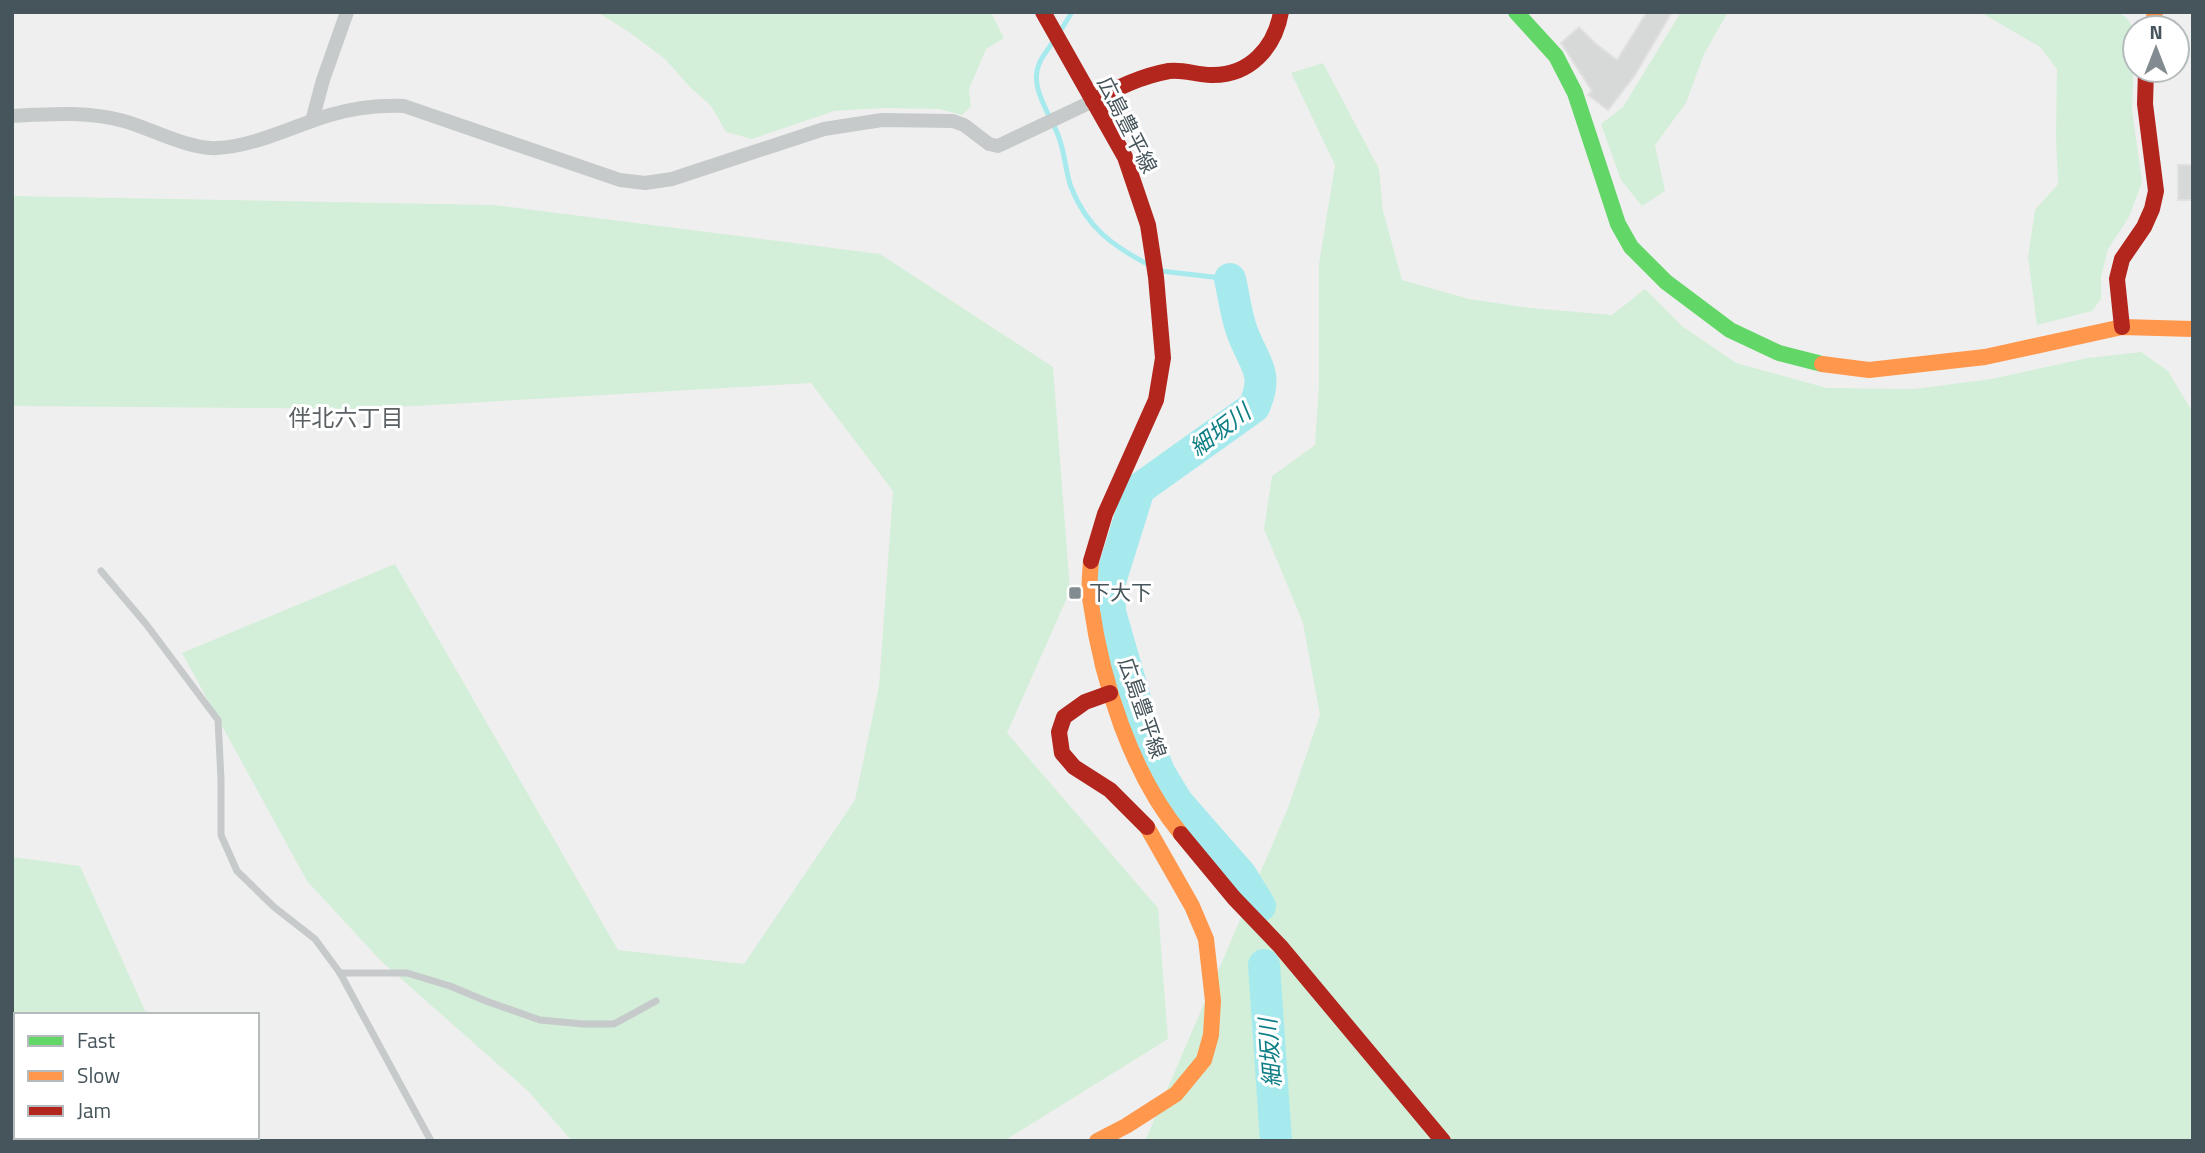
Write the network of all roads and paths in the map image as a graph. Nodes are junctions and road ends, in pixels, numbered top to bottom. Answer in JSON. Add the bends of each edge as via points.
{"nodes":[{"id":1,"x":346,"y":12,"type":"edge"},
{"id":2,"x":1281,"y":12,"type":"edge"},
{"id":3,"x":1516,"y":12,"type":"edge"},
{"id":4,"x":1046,"y":18,"type":"edge"},
{"id":5,"x":2146,"y":84,"type":"edge"},
{"id":6,"x":1093,"y":101,"type":"junction"},
{"id":7,"x":12,"y":116,"type":"edge"},
{"id":8,"x":312,"y":121,"type":"junction"},
{"id":9,"x":2122,"y":327,"type":"junction"},
{"id":10,"x":2193,"y":329,"type":"edge"},
{"id":11,"x":101,"y":571,"type":"dead end"},
{"id":12,"x":1110,"y":692,"type":"junction"},
{"id":13,"x":340,"y":973,"type":"junction"},
{"id":14,"x":656,"y":1001,"type":"dead end"},
{"id":15,"x":431,"y":1141,"type":"edge"},
{"id":16,"x":1097,"y":1141,"type":"edge"},
{"id":17,"x":1444,"y":1141,"type":"edge"}],
"edges":[{"from":1,"to":8,"type":"street"},
{"from":2,"to":6,"type":"street","via":[[1275,36],[1257,60],[1234,72],[1162,73],[1127,82]]},
{"from":3,"to":9,"type":"street","via":[[1556,56],[1575,93],[1618,224],[1631,247],[1666,282],[1730,330],[1779,353],[1869,370],[1984,357]]},
{"from":4,"to":6,"type":"street","name":"広島豊平線"},
{"from":5,"to":9,"type":"street","via":[[2156,191],[2144,227],[2122,259],[2117,279]]},
{"from":6,"to":8,"type":"street","via":[[998,146],[953,121],[881,120],[824,129],[672,179],[645,183],[620,180],[404,106],[383,105]]},
{"from":6,"to":12,"type":"street","name":"広島豊平線","via":[[1125,157],[1148,225],[1163,358],[1156,400],[1105,514],[1091,562],[1090,602]]},
{"from":7,"to":8,"type":"street","via":[[72,113],[121,120],[190,145],[216,149],[253,142]]},
{"from":9,"to":10,"type":"street"},
{"from":11,"to":13,"type":"lane","via":[[218,720],[221,835],[237,871],[315,939]]},
{"from":12,"to":16,"type":"street","via":[[1084,702],[1064,717],[1059,732],[1062,753],[1149,828],[1206,939],[1213,1001],[1204,1060],[1176,1094]]},
{"from":12,"to":17,"type":"street","name":"広島豊平線","via":[[1141,772],[1176,828]]},
{"from":13,"to":14,"type":"lane","via":[[407,973],[540,1020],[583,1024],[614,1024]]},
{"from":13,"to":15,"type":"lane"}]}
